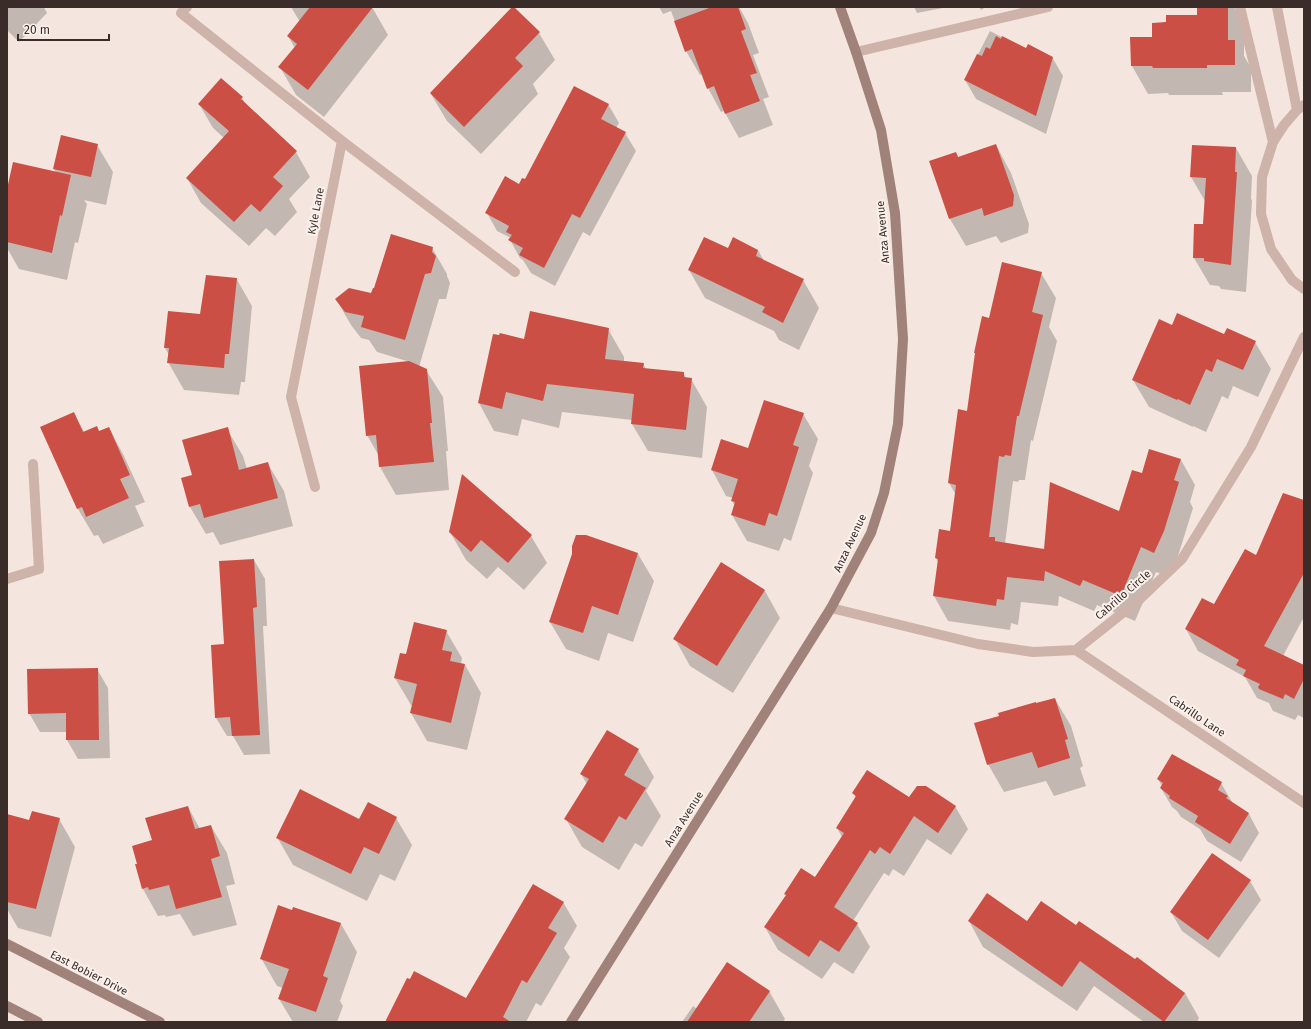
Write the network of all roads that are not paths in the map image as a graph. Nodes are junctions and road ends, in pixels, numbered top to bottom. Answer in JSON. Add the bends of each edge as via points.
{"nodes":[{"id":1,"x":840,"y":7,"type":"edge"},
{"id":2,"x":1048,"y":7,"type":"edge"},
{"id":3,"x":1240,"y":7,"type":"edge"},
{"id":4,"x":1277,"y":7,"type":"edge"},
{"id":5,"x":184,"y":10,"type":"edge"},
{"id":6,"x":856,"y":52,"type":"junction"},
{"id":7,"x":1301,"y":108,"type":"edge"},
{"id":8,"x":342,"y":141,"type":"junction"},
{"id":9,"x":1273,"y":142,"type":"junction"},
{"id":10,"x":514,"y":272,"type":"dead end"},
{"id":11,"x":1304,"y":289,"type":"edge"},
{"id":12,"x":1304,"y":337,"type":"edge"},
{"id":13,"x":33,"y":464,"type":"dead end"},
{"id":14,"x":315,"y":487,"type":"dead end"},
{"id":15,"x":7,"y":579,"type":"edge"},
{"id":16,"x":831,"y":608,"type":"junction"},
{"id":17,"x":1076,"y":650,"type":"junction"},
{"id":18,"x":1304,"y":803,"type":"edge"},
{"id":19,"x":7,"y":944,"type":"edge"},
{"id":20,"x":7,"y":1006,"type":"edge"},
{"id":21,"x":38,"y":1022,"type":"edge"},
{"id":22,"x":160,"y":1022,"type":"edge"},
{"id":23,"x":572,"y":1022,"type":"edge"}],
"edges":[{"from":1,"to":6,"type":"street","name":"Anza Avenue"},
{"from":2,"to":6,"type":"street"},
{"from":3,"to":9,"type":"street"},
{"from":4,"to":7,"type":"street"},
{"from":5,"to":8,"type":"street"},
{"from":6,"to":16,"type":"street","name":"Anza Avenue","via":[[881,130],[895,213],[903,339],[898,424],[884,493],[871,533]]},
{"from":7,"to":9,"type":"street","via":[[1284,125]]},
{"from":8,"to":10,"type":"street"},
{"from":8,"to":14,"type":"street","name":"Kyle Lane","via":[[291,398]]},
{"from":9,"to":11,"type":"street","via":[[1262,177],[1261,214],[1271,249],[1292,280]]},
{"from":12,"to":17,"type":"street","name":"Cabrillo Circle","via":[[1251,447],[1182,559],[1140,599]]},
{"from":13,"to":15,"type":"street","via":[[39,569]]},
{"from":16,"to":17,"type":"street","via":[[978,644],[1033,652]]},
{"from":16,"to":23,"type":"street","name":"Anza Avenue"},
{"from":17,"to":18,"type":"street","name":"Cabrillo Lane"},
{"from":19,"to":22,"type":"street","name":"East Bobier Drive"},
{"from":20,"to":21,"type":"street"}]}
